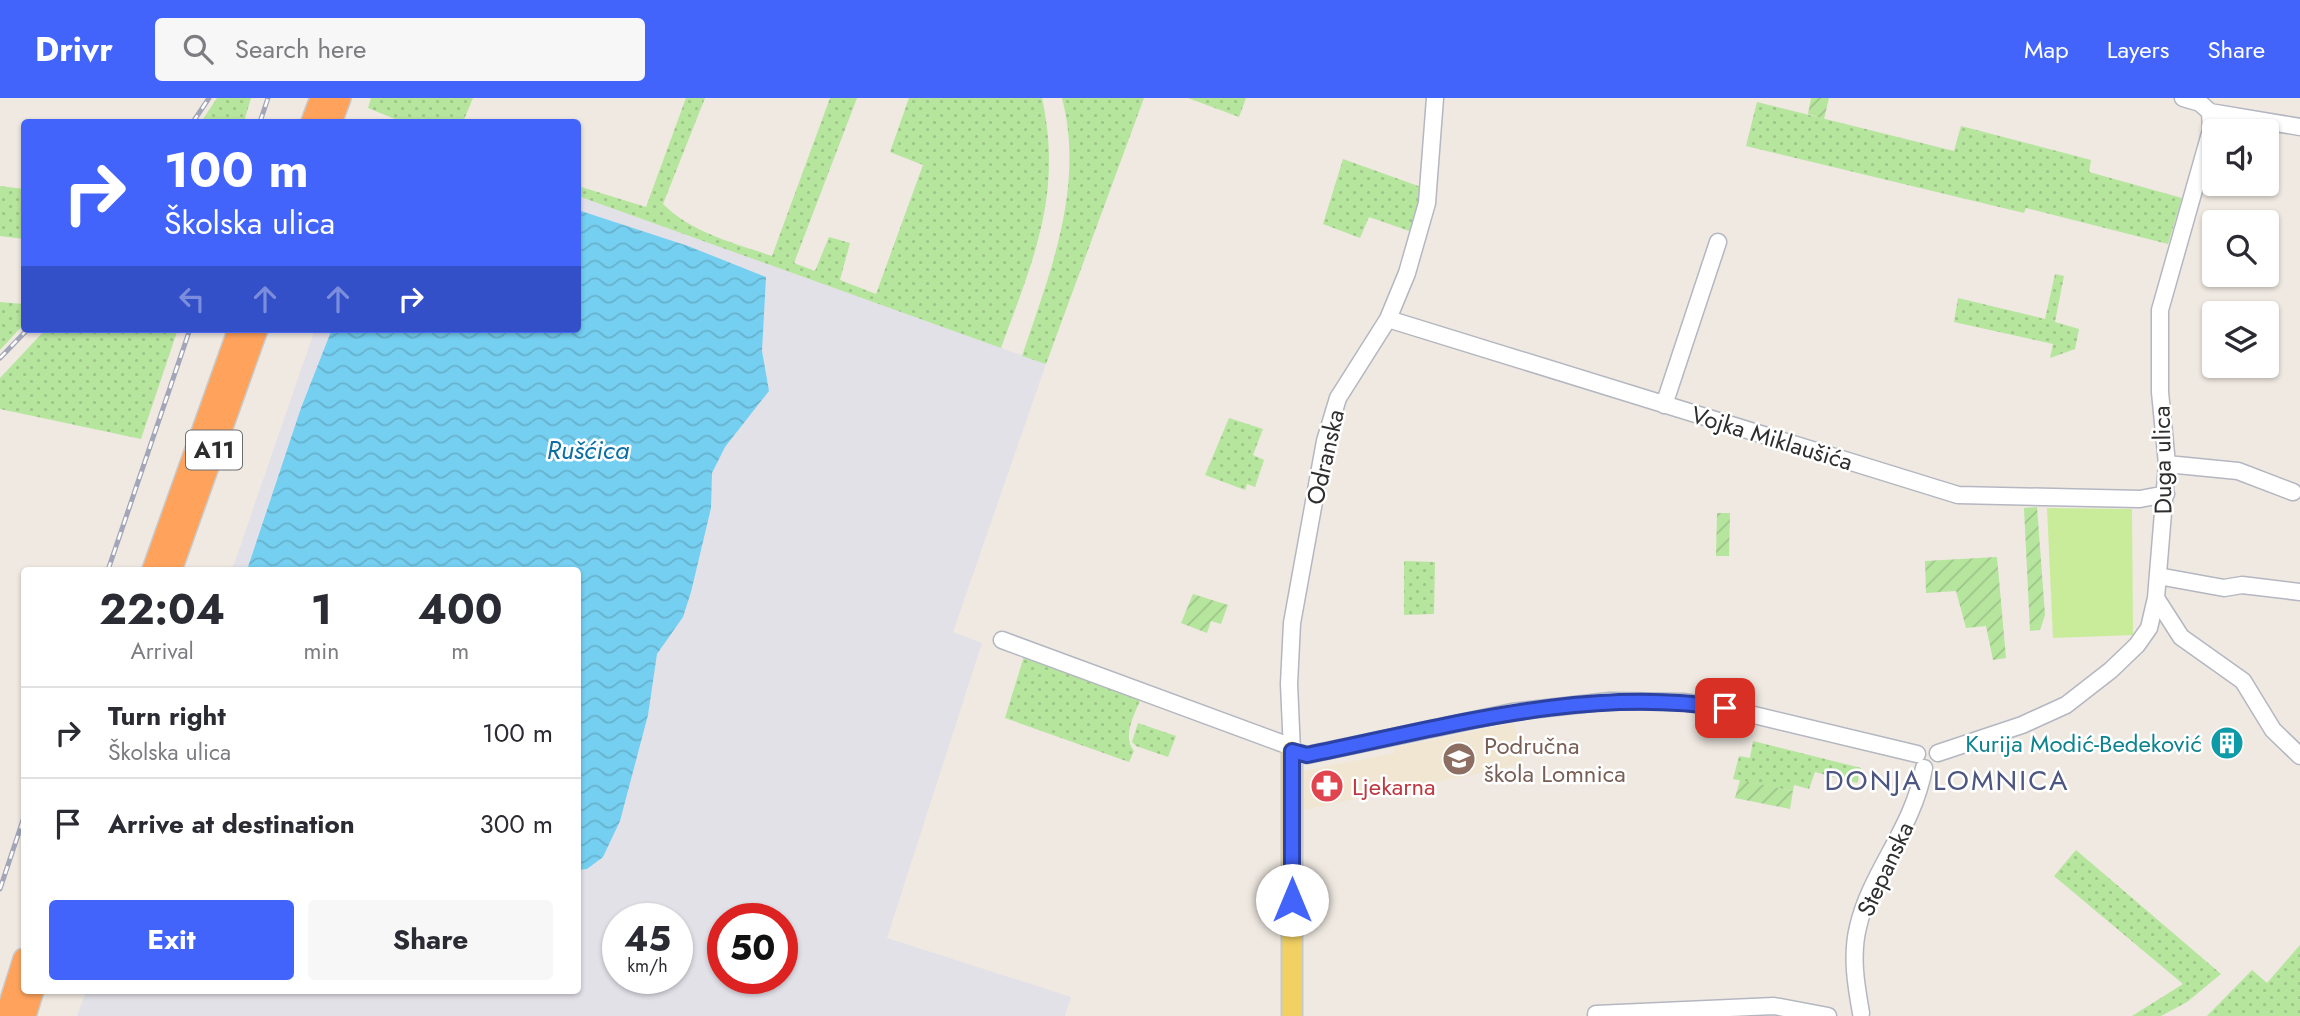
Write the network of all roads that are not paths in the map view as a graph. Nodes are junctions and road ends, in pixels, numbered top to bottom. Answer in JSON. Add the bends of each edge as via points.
{"nodes":[{"id":1,"x":321,"y":98,"type":"edge"},
{"id":2,"x":340,"y":98,"type":"edge"},
{"id":3,"x":1435,"y":98,"type":"edge"},
{"id":4,"x":2183,"y":98,"type":"edge"},
{"id":5,"x":2210,"y":112,"type":"junction"},
{"id":6,"x":313,"y":119,"type":"edge"},
{"id":7,"x":332,"y":119,"type":"edge"},
{"id":8,"x":2300,"y":127,"type":"edge"},
{"id":9,"x":1718,"y":242,"type":"dead end"},
{"id":10,"x":1388,"y":319,"type":"junction"},
{"id":11,"x":238,"y":333,"type":"edge"},
{"id":12,"x":256,"y":333,"type":"edge"},
{"id":13,"x":1664,"y":405,"type":"junction"},
{"id":14,"x":2167,"y":464,"type":"junction"},
{"id":15,"x":2293,"y":492,"type":"dead end"},
{"id":16,"x":2166,"y":494,"type":"junction"},
{"id":17,"x":2140,"y":499,"type":"junction"},
{"id":18,"x":2164,"y":519,"type":"junction"},
{"id":19,"x":154,"y":567,"type":"edge"},
{"id":20,"x":172,"y":567,"type":"edge"},
{"id":21,"x":2158,"y":576,"type":"junction"},
{"id":22,"x":2300,"y":592,"type":"edge"},
{"id":23,"x":2156,"y":598,"type":"junction"},
{"id":24,"x":1002,"y":640,"type":"dead end"},
{"id":25,"x":1292,"y":749,"type":"junction"},
{"id":26,"x":2300,"y":756,"type":"edge"},
{"id":27,"x":1921,"y":761,"type":"junction"},
{"id":28,"x":21,"y":968,"type":"edge"},
{"id":29,"x":32,"y":994,"type":"edge"},
{"id":30,"x":1596,"y":1014,"type":"edge"},
{"id":31,"x":1862,"y":1015,"type":"edge"},
{"id":32,"x":6,"y":1016,"type":"edge"},
{"id":33,"x":24,"y":1016,"type":"edge"},
{"id":34,"x":1292,"y":1016,"type":"edge"},
{"id":35,"x":1828,"y":1016,"type":"edge"}],
"edges":[{"from":1,"to":6,"type":"highway"},
{"from":2,"to":7,"type":"highway"},
{"from":3,"to":10,"type":"street","name":"Odranska","via":[[1427,203],[1408,273]]},
{"from":4,"to":5,"type":"street"},
{"from":5,"to":8,"type":"street"},
{"from":5,"to":14,"type":"street","name":"Duga ulica","via":[[2211,130],[2160,310],[2159,366]]},
{"from":9,"to":13,"type":"street"},
{"from":10,"to":13,"type":"street","name":"Vojka Miklaušića"},
{"from":10,"to":25,"type":"street","name":"Odranska","via":[[1345,384],[1325,441],[1292,623]]},
{"from":11,"to":19,"type":"highway","number":"A11"},
{"from":12,"to":20,"type":"highway","number":"A11"},
{"from":13,"to":17,"type":"street","name":"Vojka Miklaušića","via":[[1958,495]]},
{"from":14,"to":15,"type":"street","via":[[2238,471]]},
{"from":14,"to":16,"type":"street","name":"Duga ulica"},
{"from":16,"to":17,"type":"street","name":"Vojka Miklaušića"},
{"from":16,"to":18,"type":"street","name":"Duga ulica"},
{"from":17,"to":18,"type":"street"},
{"from":18,"to":21,"type":"street","name":"Duga ulica"},
{"from":21,"to":22,"type":"street","via":[[2224,588],[2245,585]]},
{"from":21,"to":23,"type":"street","name":"Duga ulica"},
{"from":23,"to":26,"type":"street","via":[[2181,637],[2243,681],[2273,730]]},
{"from":23,"to":27,"type":"street","name":"Duga ulica","via":[[2144,637],[2083,694],[2042,717],[1938,754],[1929,746],[1921,748]]},
{"from":24,"to":25,"type":"street"},
{"from":25,"to":27,"type":"street","via":[[1307,755],[1513,712],[1610,701],[1683,702],[1725,708]]},
{"from":25,"to":34,"type":"main road"},
{"from":27,"to":31,"type":"street","name":"Stepanska","via":[[1913,811],[1871,890],[1858,928],[1855,971]]},
{"from":28,"to":32,"type":"highway"},
{"from":29,"to":33,"type":"highway"},
{"from":30,"to":35,"type":"street","via":[[1774,1006]]}]}
